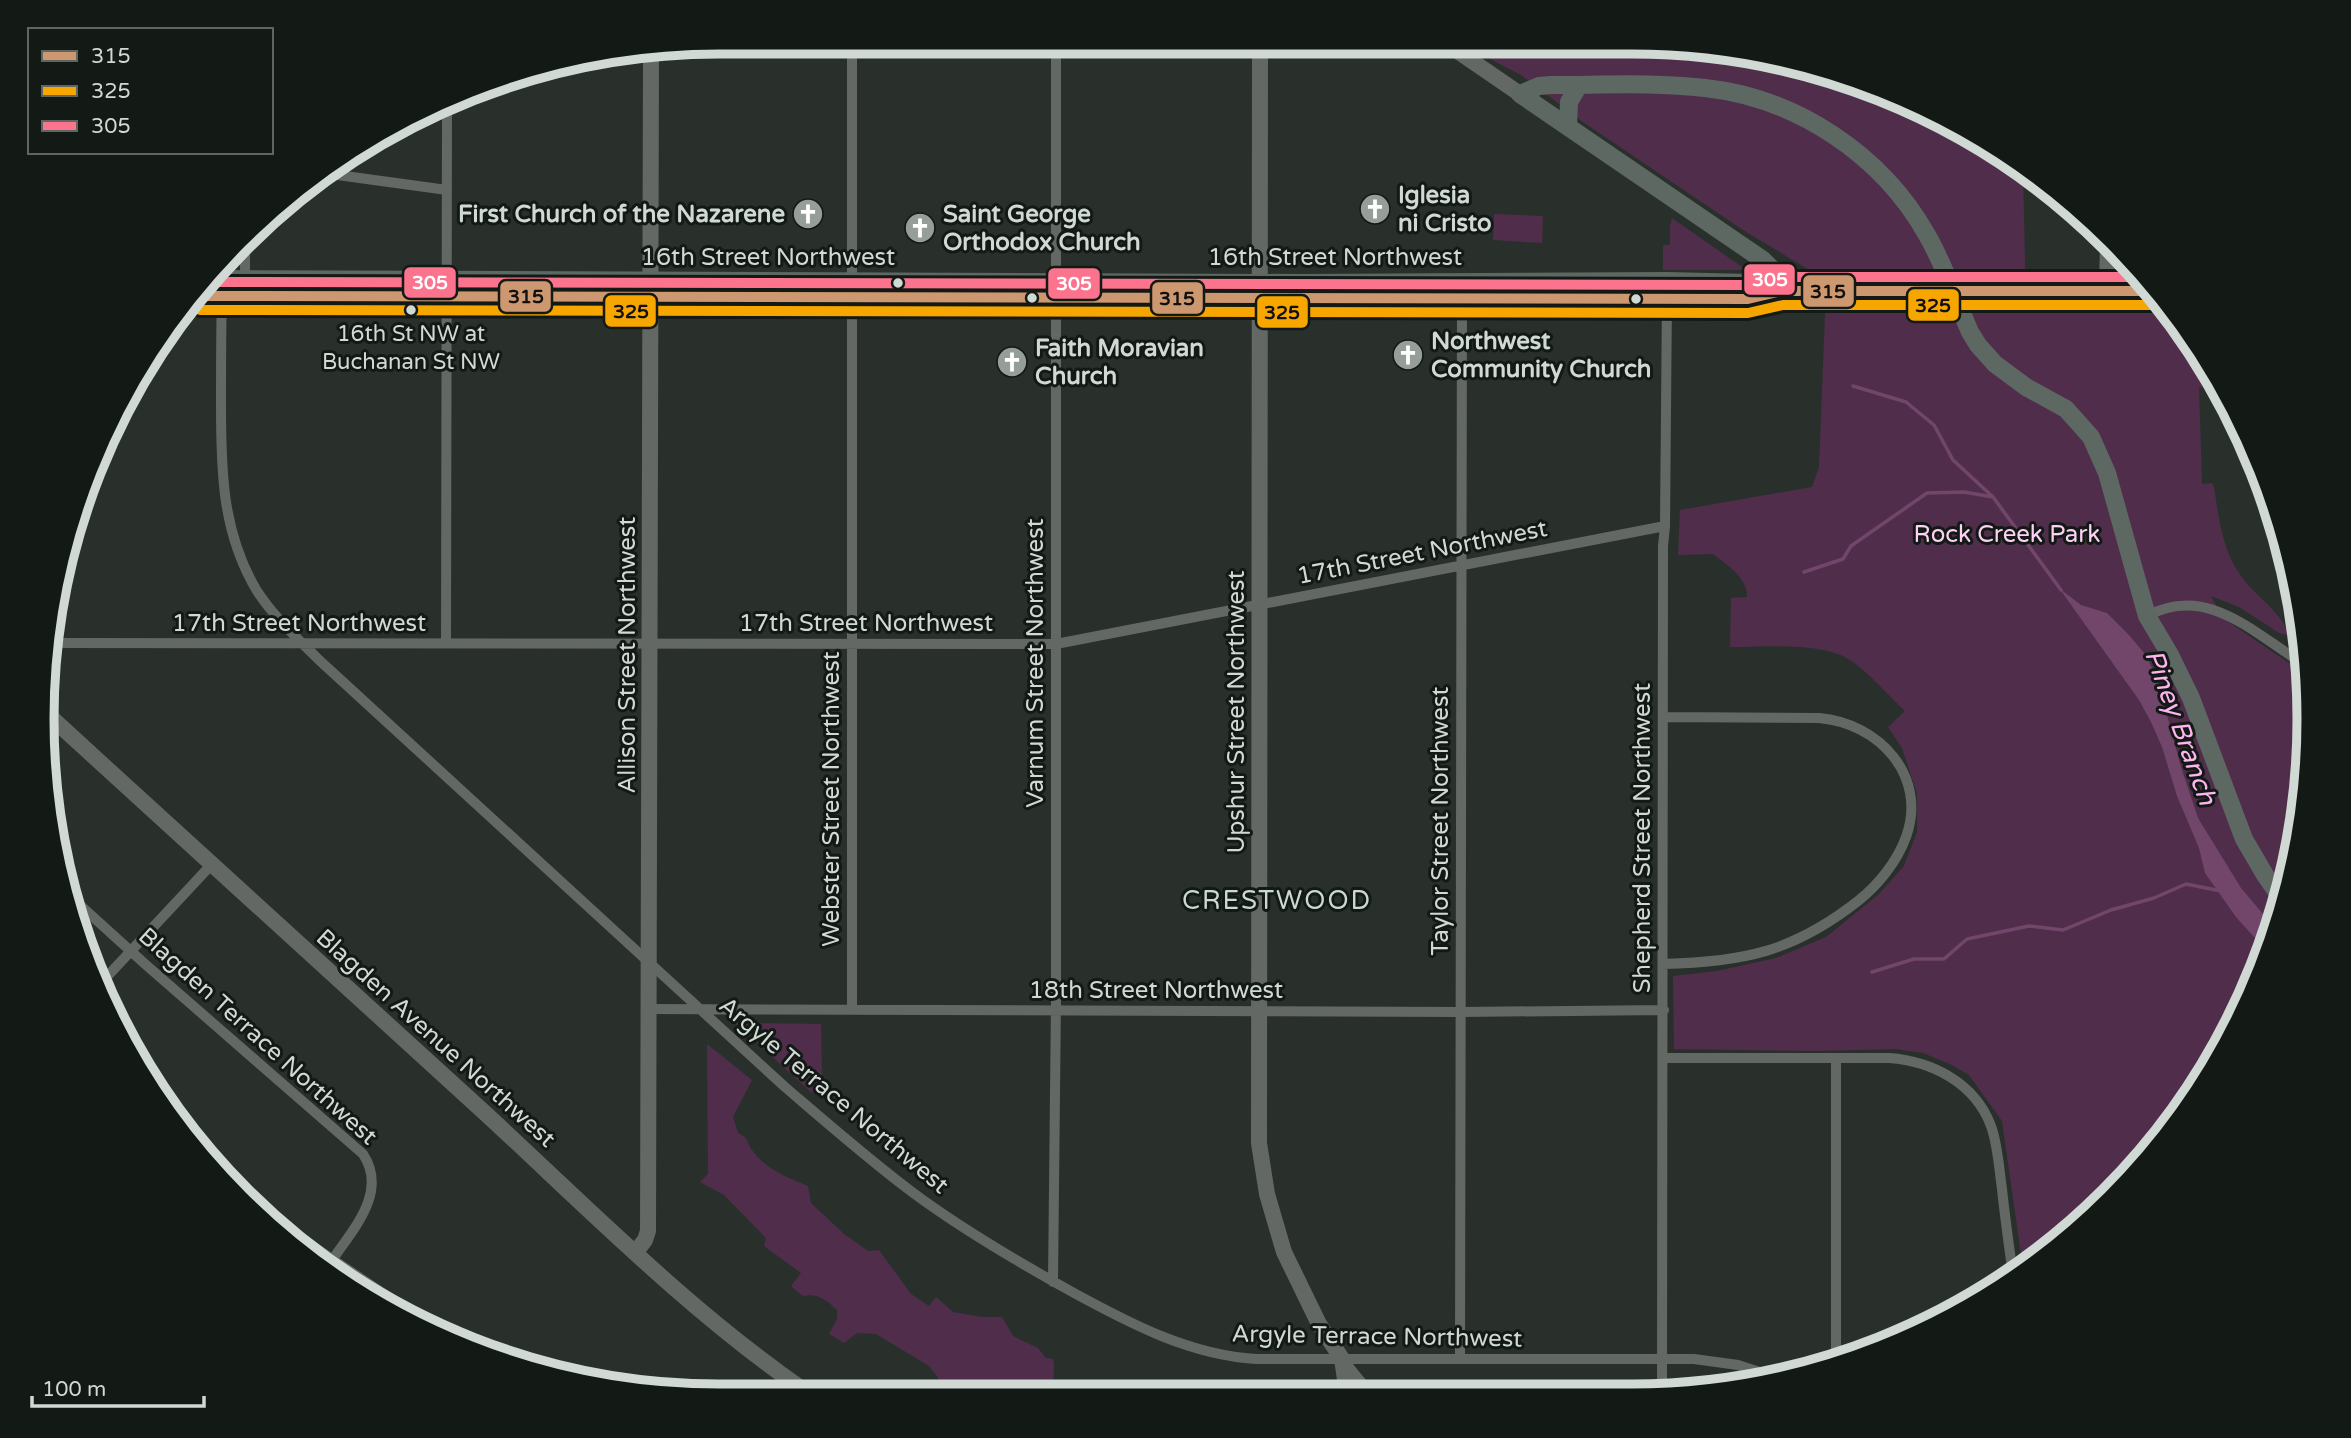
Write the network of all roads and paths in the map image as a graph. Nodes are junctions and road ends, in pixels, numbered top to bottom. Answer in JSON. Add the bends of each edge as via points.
{"nodes":[{"id":1,"x":852,"y":54,"type":"edge"},
{"id":2,"x":1056,"y":54,"type":"edge"},
{"id":3,"x":1260,"y":54,"type":"edge"},
{"id":4,"x":1465,"y":54,"type":"edge"},
{"id":5,"x":651,"y":58,"type":"edge"},
{"id":6,"x":1579,"y":85,"type":"junction"},
{"id":7,"x":1520,"y":94,"type":"junction"},
{"id":8,"x":447,"y":113,"type":"edge"},
{"id":9,"x":1568,"y":127,"type":"junction"},
{"id":10,"x":338,"y":175,"type":"edge"},
{"id":11,"x":447,"y":190,"type":"junction"},
{"id":12,"x":245,"y":253,"type":"edge"},
{"id":13,"x":2108,"y":255,"type":"edge"},
{"id":14,"x":220,"y":285,"type":"edge"},
{"id":15,"x":447,"y":287,"type":"junction"},
{"id":16,"x":245,"y":288,"type":"junction"},
{"id":17,"x":650,"y":288,"type":"junction"},
{"id":18,"x":852,"y":289,"type":"junction"},
{"id":19,"x":1057,"y":289,"type":"junction"},
{"id":20,"x":1259,"y":290,"type":"junction"},
{"id":21,"x":1462,"y":290,"type":"junction"},
{"id":22,"x":1667,"y":290,"type":"junction"},
{"id":23,"x":1781,"y":290,"type":"junction"},
{"id":24,"x":2107,"y":291,"type":"junction"},
{"id":25,"x":2140,"y":291,"type":"edge"},
{"id":26,"x":1665,"y":526,"type":"junction"},
{"id":27,"x":1462,"y":565,"type":"junction"},
{"id":28,"x":1259,"y":606,"type":"junction"},
{"id":29,"x":2147,"y":616,"type":"junction"},
{"id":30,"x":59,"y":643,"type":"edge"},
{"id":31,"x":446,"y":643,"type":"junction"},
{"id":32,"x":303,"y":644,"type":"junction"},
{"id":33,"x":649,"y":644,"type":"junction"},
{"id":34,"x":1056,"y":644,"type":"junction"},
{"id":35,"x":852,"y":645,"type":"junction"},
{"id":36,"x":2293,"y":657,"type":"edge"},
{"id":37,"x":1663,"y":717,"type":"junction"},
{"id":38,"x":54,"y":720,"type":"edge"},
{"id":39,"x":212,"y":864,"type":"junction"},
{"id":40,"x":2275,"y":889,"type":"edge"},
{"id":41,"x":82,"y":907,"type":"edge"},
{"id":42,"x":131,"y":951,"type":"junction"},
{"id":43,"x":648,"y":962,"type":"junction"},
{"id":44,"x":1663,"y":964,"type":"junction"},
{"id":45,"x":107,"y":977,"type":"edge"},
{"id":46,"x":648,"y":1009,"type":"junction"},
{"id":47,"x":700,"y":1010,"type":"junction"},
{"id":48,"x":852,"y":1010,"type":"junction"},
{"id":49,"x":1056,"y":1010,"type":"junction"},
{"id":50,"x":1258,"y":1010,"type":"junction"},
{"id":51,"x":1664,"y":1010,"type":"junction"},
{"id":52,"x":1461,"y":1012,"type":"junction"},
{"id":53,"x":1664,"y":1058,"type":"junction"},
{"id":54,"x":1836,"y":1058,"type":"junction"},
{"id":55,"x":321,"y":1251,"type":"edge"},
{"id":56,"x":635,"y":1253,"type":"junction"},
{"id":57,"x":333,"y":1259,"type":"junction"},
{"id":58,"x":2012,"y":1264,"type":"edge"},
{"id":59,"x":1053,"y":1282,"type":"junction"},
{"id":60,"x":377,"y":1289,"type":"edge"},
{"id":61,"x":1836,"y":1351,"type":"edge"},
{"id":62,"x":1342,"y":1359,"type":"junction"},
{"id":63,"x":1460,"y":1359,"type":"junction"},
{"id":64,"x":1662,"y":1359,"type":"junction"},
{"id":65,"x":1760,"y":1371,"type":"edge"},
{"id":66,"x":1662,"y":1383,"type":"edge"},
{"id":67,"x":795,"y":1384,"type":"edge"},
{"id":68,"x":1344,"y":1384,"type":"edge"},
{"id":69,"x":1363,"y":1384,"type":"edge"}],
"edges":[{"from":1,"to":18,"type":"street","name":"Webster Street Northwest"},
{"from":2,"to":19,"type":"street","name":"Varnum Street Northwest"},
{"from":3,"to":20,"type":"street","name":"Upshur Street Northwest"},
{"from":4,"to":7,"type":"street"},
{"from":5,"to":17,"type":"street","name":"Allison Street Northwest"},
{"from":6,"to":7,"type":"main road","via":[[1539,86]]},
{"from":6,"to":9,"type":"main road","via":[[1569,102]]},
{"from":6,"to":29,"type":"main road","via":[[1686,86],[1743,95],[1803,117],[1868,161],[1901,196],[1927,235],[1978,345],[2026,387],[2066,409],[2091,437],[2107,473]]},
{"from":7,"to":9,"type":"main road"},
{"from":8,"to":11,"type":"street"},
{"from":9,"to":23,"type":"main road","via":[[1763,260],[1777,274]]},
{"from":10,"to":11,"type":"street"},
{"from":11,"to":15,"type":"street"},
{"from":12,"to":16,"type":"street"},
{"from":13,"to":24,"type":"street"},
{"from":14,"to":16,"type":"main road","name":"16th Street Northwest"},
{"from":14,"to":32,"type":"street","name":"Argyle Terrace Northwest","via":[[221,470],[230,527],[258,592]]},
{"from":15,"to":16,"type":"main road","name":"16th Street Northwest"},
{"from":15,"to":17,"type":"main road","name":"16th Street Northwest"},
{"from":15,"to":31,"type":"street"},
{"from":17,"to":18,"type":"main road","name":"16th Street Northwest"},
{"from":17,"to":33,"type":"street","name":"Allison Street Northwest"},
{"from":18,"to":19,"type":"main road","name":"16th Street Northwest"},
{"from":18,"to":35,"type":"street","name":"Webster Street Northwest"},
{"from":19,"to":20,"type":"main road","name":"16th Street Northwest"},
{"from":19,"to":34,"type":"street","name":"Varnum Street Northwest"},
{"from":20,"to":21,"type":"main road","name":"16th Street Northwest"},
{"from":20,"to":28,"type":"street","name":"Upshur Street Northwest"},
{"from":21,"to":22,"type":"main road","name":"16th Street Northwest"},
{"from":21,"to":27,"type":"street","name":"Taylor Street Northwest"},
{"from":22,"to":23,"type":"main road","name":"16th Street Northwest","via":[[1750,282]]},
{"from":22,"to":26,"type":"street","name":"Shepherd Street Northwest"},
{"from":23,"to":24,"type":"main road","name":"16th Street Northwest"},
{"from":24,"to":25,"type":"main road","name":"16th Street Northwest"},
{"from":26,"to":27,"type":"street","name":"17th Street Northwest"},
{"from":26,"to":37,"type":"street","name":"Shepherd Street Northwest"},
{"from":27,"to":28,"type":"street","name":"17th Street Northwest"},
{"from":27,"to":52,"type":"street","name":"Taylor Street Northwest"},
{"from":28,"to":34,"type":"street","name":"17th Street Northwest"},
{"from":28,"to":50,"type":"street","name":"Upshur Street Northwest"},
{"from":29,"to":36,"type":"street","via":[[2176,606],[2212,608]]},
{"from":29,"to":40,"type":"main road","via":[[2191,698],[2244,839]]},
{"from":30,"to":32,"type":"street","name":"17th Street Northwest"},
{"from":31,"to":32,"type":"street","name":"17th Street Northwest"},
{"from":31,"to":33,"type":"street","name":"17th Street Northwest"},
{"from":32,"to":43,"type":"street","name":"Argyle Terrace Northwest"},
{"from":33,"to":35,"type":"street","name":"17th Street Northwest"},
{"from":33,"to":43,"type":"street","name":"Allison Street Northwest"},
{"from":34,"to":35,"type":"street","name":"17th Street Northwest"},
{"from":34,"to":49,"type":"street","name":"Varnum Street Northwest"},
{"from":35,"to":48,"type":"street","name":"Webster Street Northwest"},
{"from":37,"to":44,"type":"street","name":"Shepherd Street Northwest"},
{"from":37,"to":44,"type":"street","via":[[1846,722],[1870,734],[1896,759],[1906,781],[1910,812],[1907,836],[1884,876],[1822,926],[1744,958]]},
{"from":38,"to":39,"type":"street","name":"Blagden Avenue Northwest"},
{"from":39,"to":42,"type":"street"},
{"from":39,"to":56,"type":"street","name":"Blagden Avenue Northwest"},
{"from":41,"to":42,"type":"street","name":"Blagden Terrace Northwest"},
{"from":42,"to":45,"type":"street"},
{"from":42,"to":57,"type":"street","name":"Blagden Terrace Northwest","via":[[363,1154],[371,1175],[369,1202]]},
{"from":43,"to":46,"type":"street","name":"Allison Street Northwest"},
{"from":43,"to":47,"type":"street","name":"Argyle Terrace Northwest"},
{"from":44,"to":51,"type":"street","name":"Shepherd Street Northwest"},
{"from":46,"to":47,"type":"street","name":"18th Street Northwest"},
{"from":46,"to":56,"type":"street","name":"Allison Street Northwest","via":[[648,1231]]},
{"from":47,"to":48,"type":"street","name":"18th Street Northwest"},
{"from":47,"to":59,"type":"street","name":"Argyle Terrace Northwest","via":[[911,1191]]},
{"from":48,"to":49,"type":"street","name":"18th Street Northwest"},
{"from":49,"to":50,"type":"street","name":"18th Street Northwest"},
{"from":49,"to":59,"type":"street","name":"Varnum Street Northwest"},
{"from":50,"to":52,"type":"street","name":"18th Street Northwest"},
{"from":50,"to":62,"type":"street","name":"Upshur Street Northwest","via":[[1259,1143],[1268,1202],[1293,1274]]},
{"from":51,"to":52,"type":"street","name":"18th Street Northwest"},
{"from":51,"to":53,"type":"street","name":"Shepherd Street Northwest"},
{"from":52,"to":63,"type":"street","name":"Taylor Street Northwest"},
{"from":53,"to":54,"type":"street"},
{"from":53,"to":64,"type":"street","name":"Shepherd Street Northwest"},
{"from":54,"to":58,"type":"street","via":[[1916,1061],[1962,1085],[1983,1109],[1993,1130]]},
{"from":54,"to":61,"type":"street"},
{"from":55,"to":57,"type":"street"},
{"from":56,"to":67,"type":"street","name":"Blagden Avenue Northwest","via":[[722,1330]]},
{"from":57,"to":60,"type":"street"},
{"from":59,"to":62,"type":"street","name":"Argyle Terrace Northwest","via":[[1112,1314],[1200,1350],[1256,1359]]},
{"from":62,"to":63,"type":"street","name":"Argyle Terrace Northwest"},
{"from":62,"to":68,"type":"street"},
{"from":62,"to":69,"type":"street","name":"Upshur Street Northwest"},
{"from":63,"to":64,"type":"street","name":"Argyle Terrace Northwest"},
{"from":64,"to":65,"type":"street","name":"Argyle Terrace Northwest","via":[[1726,1362]]},
{"from":64,"to":66,"type":"street","name":"Shepherd Street Northwest"}]}
